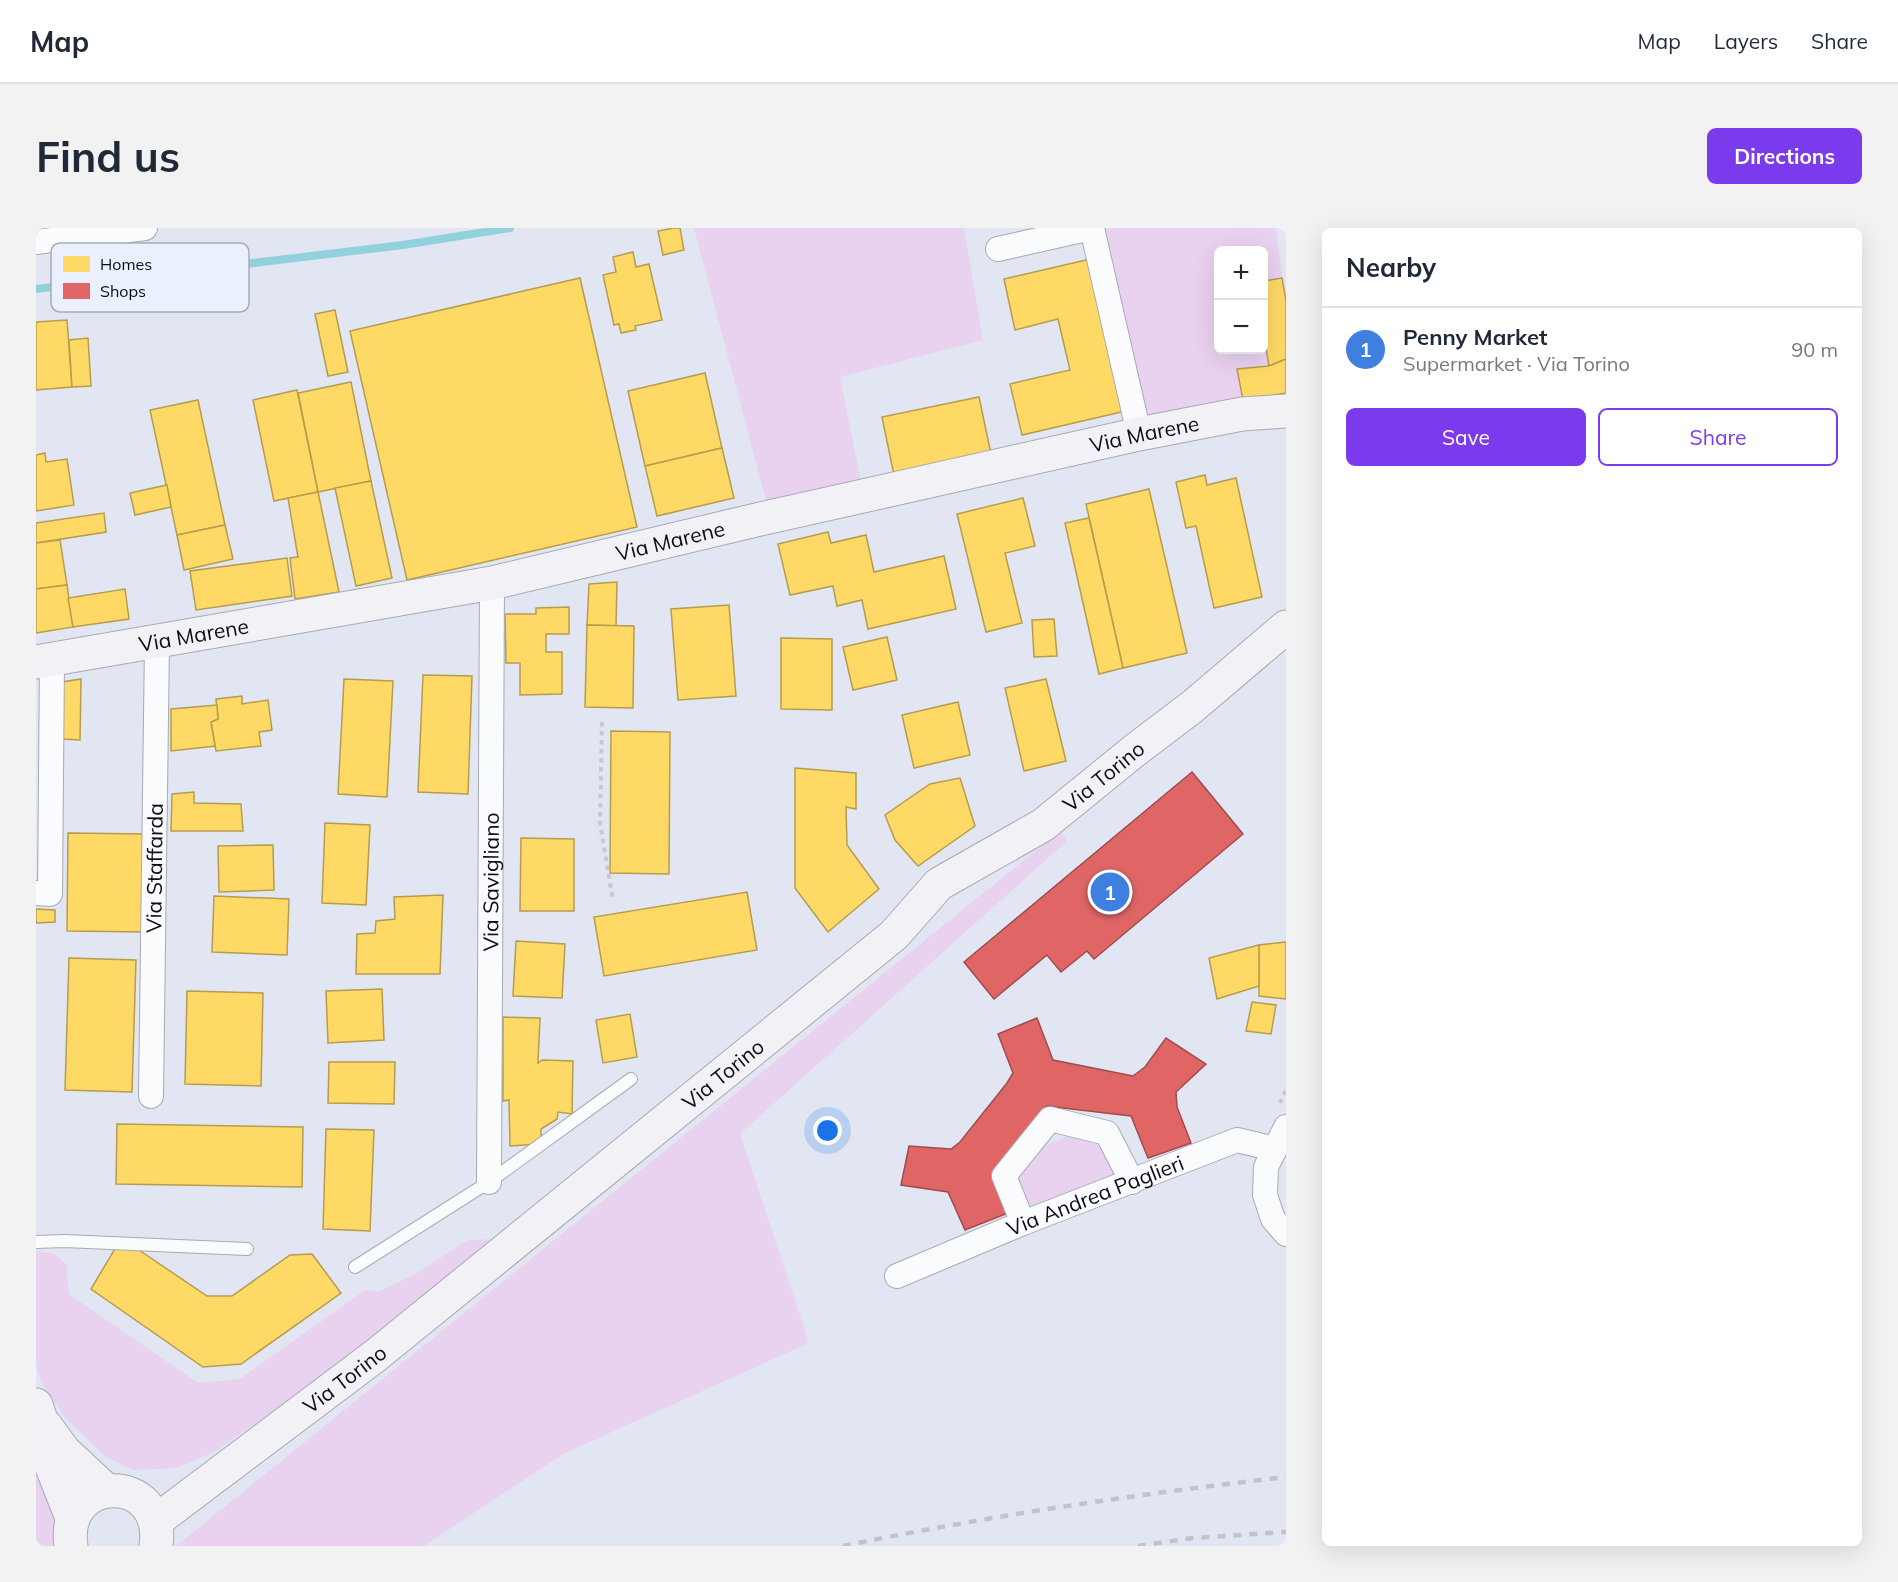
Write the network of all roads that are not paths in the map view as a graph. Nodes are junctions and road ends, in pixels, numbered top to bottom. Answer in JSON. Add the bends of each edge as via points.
{"nodes":[{"id":1,"x":145,"y":228,"type":"edge"},
{"id":2,"x":1091,"y":228,"type":"edge"},
{"id":3,"x":36,"y":242,"type":"edge"},
{"id":4,"x":998,"y":249,"type":"dead end"},
{"id":5,"x":1286,"y":411,"type":"edge"},
{"id":6,"x":1139,"y":434,"type":"junction"},
{"id":7,"x":492,"y":583,"type":"junction"},
{"id":8,"x":1286,"y":627,"type":"edge"},
{"id":9,"x":156,"y":642,"type":"junction"},
{"id":10,"x":44,"y":661,"type":"edge"},
{"id":11,"x":36,"y":894,"type":"edge"},
{"id":12,"x":631,"y":1079,"type":"dead end"},
{"id":13,"x":151,"y":1096,"type":"dead end"},
{"id":14,"x":1286,"y":1127,"type":"edge"},
{"id":15,"x":1275,"y":1149,"type":"junction"},
{"id":16,"x":489,"y":1182,"type":"junction"},
{"id":17,"x":1132,"y":1182,"type":"junction"},
{"id":18,"x":1023,"y":1223,"type":"junction"},
{"id":19,"x":1286,"y":1234,"type":"edge"},
{"id":20,"x":36,"y":1242,"type":"edge"},
{"id":21,"x":247,"y":1249,"type":"dead end"},
{"id":22,"x":355,"y":1267,"type":"dead end"},
{"id":23,"x":897,"y":1276,"type":"dead end"},
{"id":24,"x":39,"y":1413,"type":"edge"},
{"id":25,"x":107,"y":1491,"type":"junction"},
{"id":26,"x":71,"y":1532,"type":"edge"},
{"id":27,"x":156,"y":1534,"type":"edge"}],
"edges":[{"from":1,"to":3,"type":"street"},
{"from":2,"to":4,"type":"street"},
{"from":2,"to":6,"type":"street"},
{"from":5,"to":6,"type":"street","name":"Via Marene","via":[[1242,414]]},
{"from":6,"to":7,"type":"street","name":"Via Marene"},
{"from":7,"to":9,"type":"street","name":"Via Marene"},
{"from":7,"to":16,"type":"street","name":"Via Savigliano"},
{"from":8,"to":27,"type":"street","name":"Via Torino","via":[[1043,825],[939,884],[894,935]]},
{"from":9,"to":10,"type":"street","name":"Via Marene"},
{"from":9,"to":13,"type":"street","name":"Via Staffarda"},
{"from":10,"to":11,"type":"street","name":"Via Marene","via":[[50,894]]},
{"from":12,"to":16,"type":"lane"},
{"from":14,"to":15,"type":"street"},
{"from":15,"to":17,"type":"street","name":"Via Andrea Paglieri","via":[[1237,1140]]},
{"from":15,"to":19,"type":"street","via":[[1266,1167],[1265,1195],[1273,1219]]},
{"from":16,"to":22,"type":"lane"},
{"from":17,"to":18,"type":"street","name":"Via Andrea Paglieri"},
{"from":17,"to":18,"type":"street","via":[[1107,1133],[1050,1119],[1004,1176]]},
{"from":18,"to":23,"type":"street","name":"Via Andrea Paglieri"},
{"from":20,"to":21,"type":"lane"},
{"from":24,"to":25,"type":"street","via":[[64,1451]]},
{"from":24,"to":26,"type":"street"},
{"from":25,"to":26,"type":"street","via":[[86,1500]]},
{"from":25,"to":27,"type":"street","name":"Via Torino","via":[[137,1497],[150,1510]]}]}
